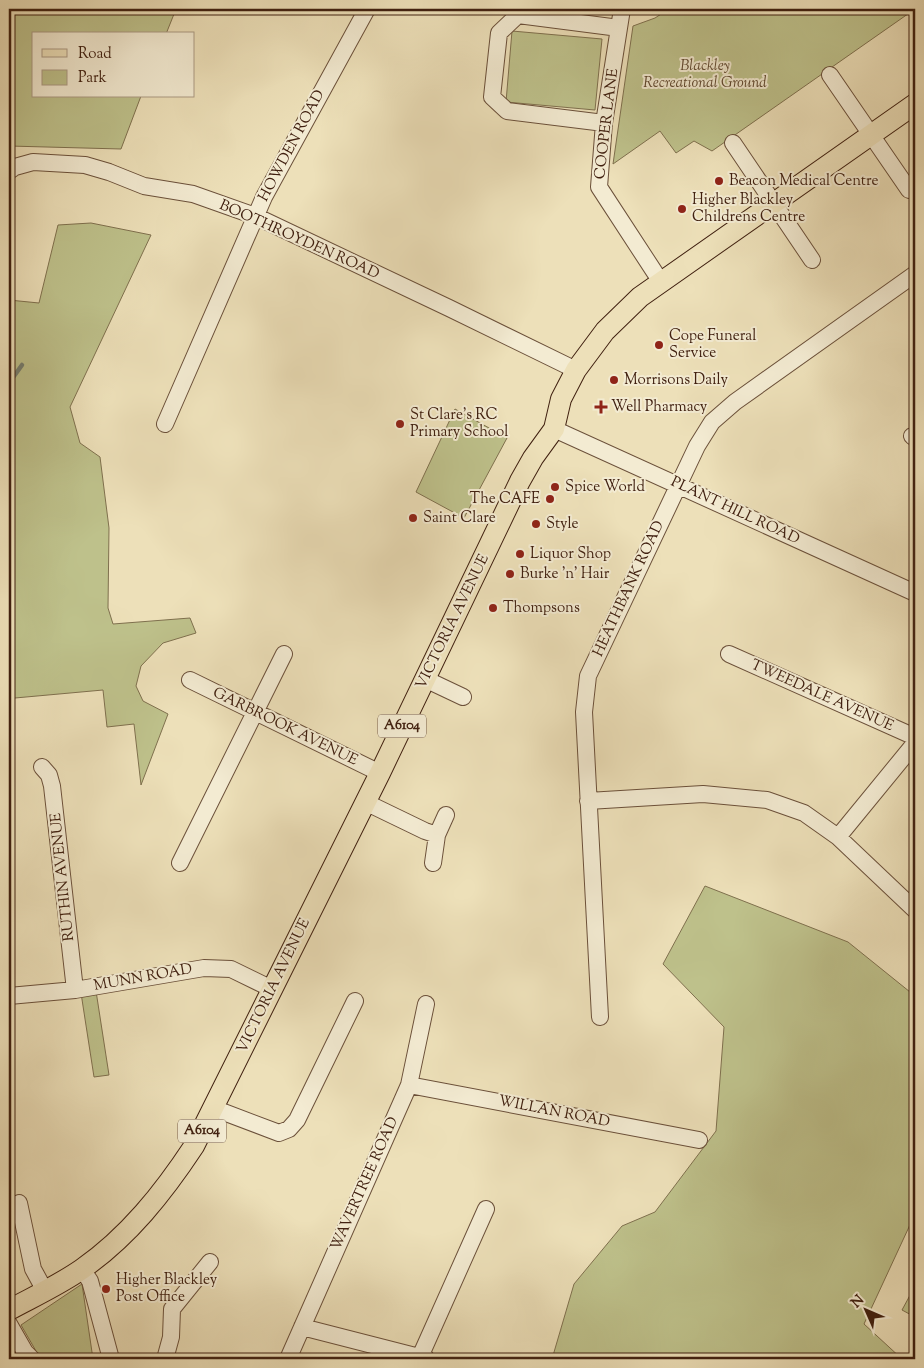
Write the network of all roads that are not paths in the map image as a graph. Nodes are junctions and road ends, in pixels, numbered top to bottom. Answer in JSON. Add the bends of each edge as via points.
{"nodes":[{"id":1,"x":367,"y":9,"type":"edge"},
{"id":2,"x":622,"y":9,"type":"edge"},
{"id":3,"x":619,"y":28,"type":"junction"},
{"id":4,"x":830,"y":75,"type":"dead end"},
{"id":5,"x":915,"y":104,"type":"edge"},
{"id":6,"x":604,"y":123,"type":"junction"},
{"id":7,"x":871,"y":135,"type":"junction"},
{"id":8,"x":732,"y":144,"type":"dead end"},
{"id":9,"x":9,"y":171,"type":"edge"},
{"id":10,"x":909,"y":190,"type":"dead end"},
{"id":11,"x":773,"y":204,"type":"junction"},
{"id":12,"x":255,"y":216,"type":"junction"},
{"id":13,"x":812,"y":260,"type":"dead end"},
{"id":14,"x":915,"y":274,"type":"edge"},
{"id":15,"x":661,"y":282,"type":"junction"},
{"id":16,"x":576,"y":370,"type":"junction"},
{"id":17,"x":165,"y":424,"type":"dead end"},
{"id":18,"x":554,"y":429,"type":"junction"},
{"id":19,"x":679,"y":485,"type":"junction"},
{"id":20,"x":915,"y":593,"type":"edge"},
{"id":21,"x":284,"y":654,"type":"dead end"},
{"id":22,"x":729,"y":654,"type":"dead end"},
{"id":23,"x":425,"y":679,"type":"junction"},
{"id":24,"x":190,"y":680,"type":"dead end"},
{"id":25,"x":463,"y":697,"type":"dead end"},
{"id":26,"x":255,"y":712,"type":"junction"},
{"id":27,"x":915,"y":737,"type":"edge"},
{"id":28,"x":915,"y":743,"type":"edge"},
{"id":29,"x":42,"y":767,"type":"dead end"},
{"id":30,"x":380,"y":773,"type":"junction"},
{"id":31,"x":365,"y":802,"type":"junction"},
{"id":32,"x":588,"y":802,"type":"junction"},
{"id":33,"x":446,"y":815,"type":"dead end"},
{"id":34,"x":437,"y":835,"type":"junction"},
{"id":35,"x":838,"y":837,"type":"junction"},
{"id":36,"x":180,"y":863,"type":"dead end"},
{"id":37,"x":433,"y":863,"type":"dead end"},
{"id":38,"x":915,"y":910,"type":"edge"},
{"id":39,"x":272,"y":989,"type":"junction"},
{"id":40,"x":75,"y":990,"type":"junction"},
{"id":41,"x":9,"y":996,"type":"edge"},
{"id":42,"x":355,"y":1001,"type":"dead end"},
{"id":43,"x":426,"y":1004,"type":"dead end"},
{"id":44,"x":600,"y":1017,"type":"dead end"},
{"id":45,"x":409,"y":1085,"type":"junction"},
{"id":46,"x":213,"y":1108,"type":"junction"},
{"id":47,"x":699,"y":1140,"type":"dead end"},
{"id":48,"x":19,"y":1203,"type":"dead end"},
{"id":49,"x":486,"y":1209,"type":"dead end"},
{"id":50,"x":210,"y":1262,"type":"dead end"},
{"id":51,"x":82,"y":1269,"type":"junction"},
{"id":52,"x":45,"y":1291,"type":"junction"},
{"id":53,"x":9,"y":1310,"type":"edge"},
{"id":54,"x":9,"y":1324,"type":"edge"},
{"id":55,"x":302,"y":1327,"type":"junction"},
{"id":56,"x":423,"y":1358,"type":"edge"},
{"id":57,"x":32,"y":1359,"type":"edge"},
{"id":58,"x":111,"y":1359,"type":"edge"},
{"id":59,"x":165,"y":1359,"type":"edge"},
{"id":60,"x":288,"y":1359,"type":"edge"}],
"edges":[{"from":1,"to":12,"type":"street","name":"HOWDEN ROAD"},
{"from":2,"to":3,"type":"street","name":"COOPER LANE"},
{"from":3,"to":6,"type":"street","name":"COOPER LANE"},
{"from":3,"to":6,"type":"street","via":[[518,15],[499,34],[492,97],[507,111]]},
{"from":4,"to":7,"type":"street"},
{"from":5,"to":7,"type":"main road","name":"VICTORIA AVENUE","number":"A6104"},
{"from":6,"to":15,"type":"street","name":"COOPER LANE","via":[[599,187]]},
{"from":7,"to":10,"type":"street"},
{"from":7,"to":11,"type":"main road","name":"VICTORIA AVENUE","number":"A6104"},
{"from":8,"to":11,"type":"street"},
{"from":9,"to":12,"type":"street","name":"BOOTHROYDEN ROAD","via":[[33,162],[85,165],[144,186],[193,194]]},
{"from":11,"to":13,"type":"street"},
{"from":11,"to":15,"type":"main road","name":"VICTORIA AVENUE","number":"A6104"},
{"from":12,"to":16,"type":"street","name":"BOOTHROYDEN ROAD"},
{"from":12,"to":17,"type":"street","name":"HOWDEN ROAD"},
{"from":14,"to":19,"type":"street","name":"HEATHBANK ROAD","via":[[727,408],[704,433]]},
{"from":15,"to":16,"type":"main road","name":"VICTORIA AVENUE","number":"A6104","via":[[619,316]]},
{"from":16,"to":18,"type":"main road","name":"VICTORIA AVENUE","number":"A6104","via":[[561,399]]},
{"from":18,"to":19,"type":"street","name":"PLANT HILL ROAD"},
{"from":18,"to":23,"type":"main road","name":"VICTORIA AVENUE","number":"A6104","via":[[520,481]]},
{"from":19,"to":20,"type":"street","name":"PLANT HILL ROAD"},
{"from":19,"to":32,"type":"street","name":"HEATHBANK ROAD","via":[[588,676],[584,712]]},
{"from":21,"to":26,"type":"street"},
{"from":22,"to":27,"type":"street","name":"TWEEDALE AVENUE"},
{"from":23,"to":25,"type":"street"},
{"from":23,"to":30,"type":"main road","name":"VICTORIA AVENUE","number":"A6104"},
{"from":24,"to":26,"type":"street","name":"GARBROOK AVENUE"},
{"from":26,"to":30,"type":"street","name":"GARBROOK AVENUE"},
{"from":26,"to":36,"type":"street"},
{"from":28,"to":35,"type":"street"},
{"from":29,"to":40,"type":"street","name":"RUTHIN AVENUE","via":[[52,786]]},
{"from":30,"to":31,"type":"main road","name":"VICTORIA AVENUE","number":"A6104"},
{"from":31,"to":34,"type":"street"},
{"from":31,"to":39,"type":"main road","name":"VICTORIA AVENUE","number":"A6104"},
{"from":32,"to":35,"type":"street","via":[[703,794],[767,800],[804,813]]},
{"from":32,"to":44,"type":"street","name":"HEATHBANK ROAD"},
{"from":33,"to":34,"type":"street"},
{"from":34,"to":37,"type":"street"},
{"from":35,"to":38,"type":"street"},
{"from":39,"to":40,"type":"street","name":"MUNN ROAD","via":[[231,969],[211,968]]},
{"from":39,"to":46,"type":"main road","name":"VICTORIA AVENUE","number":"A6104"},
{"from":40,"to":41,"type":"street","name":"MUNN ROAD"},
{"from":42,"to":46,"type":"street","via":[[297,1120],[289,1129],[279,1133]]},
{"from":43,"to":45,"type":"street","name":"WAVERTREE ROAD"},
{"from":45,"to":47,"type":"street","name":"WILLAN ROAD"},
{"from":45,"to":55,"type":"street","name":"WAVERTREE ROAD"},
{"from":46,"to":51,"type":"main road","name":"VICTORIA AVENUE","number":"A6104","via":[[194,1146],[164,1190],[108,1249]]},
{"from":48,"to":52,"type":"street","via":[[33,1269]]},
{"from":49,"to":56,"type":"street"},
{"from":50,"to":59,"type":"street","via":[[172,1309],[171,1337]]},
{"from":51,"to":52,"type":"main road","name":"VICTORIA AVENUE","number":"A6104"},
{"from":51,"to":58,"type":"street","via":[[90,1281]]},
{"from":52,"to":53,"type":"main road","name":"VICTORIA AVENUE","number":"A6104"},
{"from":54,"to":57,"type":"street"},
{"from":55,"to":56,"type":"street"},
{"from":55,"to":60,"type":"street","name":"WAVERTREE ROAD"}]}
